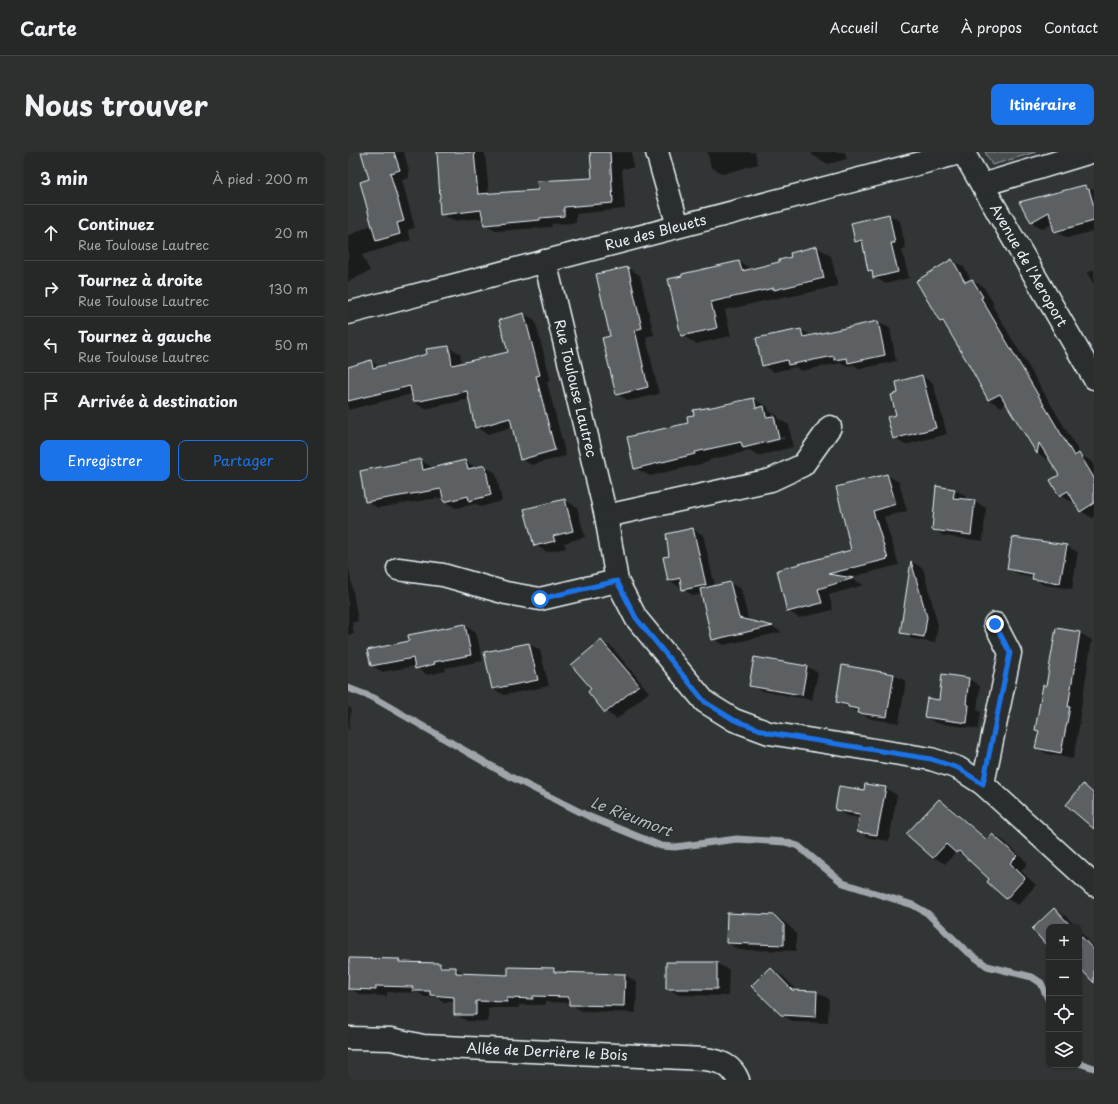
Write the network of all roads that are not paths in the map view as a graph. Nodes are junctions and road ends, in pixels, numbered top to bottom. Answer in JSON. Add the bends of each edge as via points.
{"nodes":[{"id":1,"x":657,"y":152,"type":"edge"},
{"id":2,"x":963,"y":152,"type":"edge"},
{"id":3,"x":1091,"y":152,"type":"edge"},
{"id":4,"x":982,"y":185,"type":"junction"},
{"id":5,"x":678,"y":226,"type":"junction"},
{"id":6,"x":546,"y":261,"type":"junction"},
{"id":7,"x":348,"y":313,"type":"edge"},
{"id":8,"x":1094,"y":378,"type":"edge"},
{"id":9,"x":830,"y":427,"type":"dead end"},
{"id":10,"x":606,"y":516,"type":"junction"},
{"id":11,"x":398,"y":569,"type":"dead end"},
{"id":12,"x":617,"y":581,"type":"junction"},
{"id":13,"x":995,"y":624,"type":"dead end"},
{"id":14,"x":983,"y":784,"type":"junction"},
{"id":15,"x":1094,"y":885,"type":"edge"},
{"id":16,"x":348,"y":1038,"type":"edge"},
{"id":17,"x":738,"y":1080,"type":"edge"}],
"edges":[{"from":1,"to":5,"type":"street"},
{"from":2,"to":4,"type":"street","name":"Avenue de l'Aeroport"},
{"from":2,"to":5,"type":"street","name":"Rue des Bleuets"},
{"from":3,"to":4,"type":"street"},
{"from":4,"to":8,"type":"street","name":"Avenue de l'Aeroport"},
{"from":5,"to":6,"type":"street","name":"Rue des Bleuets"},
{"from":6,"to":7,"type":"street","name":"Rue des Bleuets"},
{"from":6,"to":10,"type":"street","name":"Rue Toulouse Lautrec"},
{"from":9,"to":10,"type":"street","via":[[803,465],[771,480]]},
{"from":10,"to":12,"type":"street","name":"Rue Toulouse Lautrec"},
{"from":11,"to":12,"type":"street","via":[[443,574],[506,593],[540,599]]},
{"from":12,"to":14,"type":"street","name":"Rue Toulouse Lautrec","via":[[636,618],[705,702],[734,720],[769,733],[931,759],[958,768]]},
{"from":13,"to":14,"type":"street","via":[[1010,653]]},
{"from":14,"to":15,"type":"street","name":"Rue Toulouse Lautrec"},
{"from":16,"to":17,"type":"street","name":"Allée de Derrière le Bois","via":[[391,1040],[423,1046],[705,1059],[720,1061]]}]}
